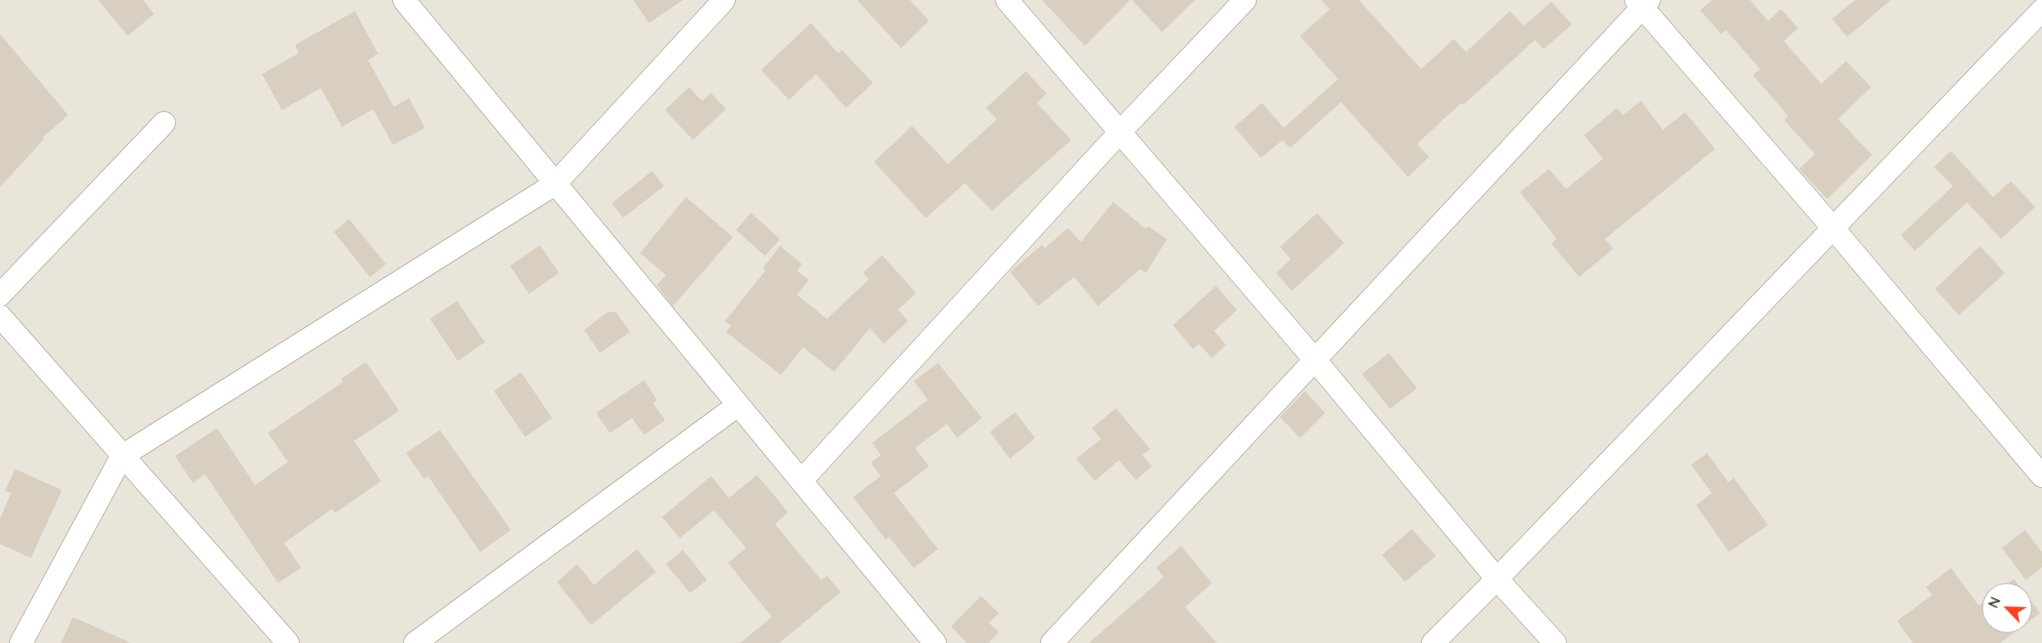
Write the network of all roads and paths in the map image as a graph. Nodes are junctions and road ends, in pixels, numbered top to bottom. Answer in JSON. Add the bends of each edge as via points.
{"nodes":[{"id":1,"x":404,"y":0,"type":"edge"},
{"id":2,"x":724,"y":0,"type":"edge"},
{"id":3,"x":1007,"y":0,"type":"edge"},
{"id":4,"x":1245,"y":0,"type":"edge"},
{"id":5,"x":1642,"y":2,"type":"edge"},
{"id":6,"x":2042,"y":10,"type":"edge"},
{"id":7,"x":164,"y":123,"type":"dead end"},
{"id":8,"x":1120,"y":132,"type":"junction"},
{"id":9,"x":555,"y":184,"type":"junction"},
{"id":10,"x":1833,"y":228,"type":"junction"},
{"id":11,"x":0,"y":295,"type":"edge"},
{"id":12,"x":0,"y":316,"type":"edge"},
{"id":13,"x":1315,"y":360,"type":"junction"},
{"id":14,"x":738,"y":405,"type":"junction"},
{"id":15,"x":122,"y":456,"type":"junction"},
{"id":16,"x":2038,"y":464,"type":"edge"},
{"id":17,"x":801,"y":481,"type":"junction"},
{"id":18,"x":1497,"y":579,"type":"junction"},
{"id":19,"x":923,"y":639,"type":"edge"},
{"id":20,"x":21,"y":643,"type":"edge"},
{"id":21,"x":288,"y":643,"type":"edge"},
{"id":22,"x":415,"y":643,"type":"edge"},
{"id":23,"x":1052,"y":643,"type":"edge"},
{"id":24,"x":1433,"y":643,"type":"edge"},
{"id":25,"x":1555,"y":643,"type":"edge"}],
"edges":[{"from":1,"to":9,"type":"street"},
{"from":2,"to":9,"type":"street"},
{"from":3,"to":8,"type":"street"},
{"from":4,"to":8,"type":"street"},
{"from":5,"to":10,"type":"street"},
{"from":5,"to":13,"type":"street"},
{"from":6,"to":10,"type":"street"},
{"from":7,"to":11,"type":"street"},
{"from":8,"to":13,"type":"street"},
{"from":8,"to":17,"type":"street"},
{"from":9,"to":14,"type":"street"},
{"from":9,"to":15,"type":"street"},
{"from":10,"to":16,"type":"street"},
{"from":10,"to":18,"type":"street"},
{"from":12,"to":15,"type":"street"},
{"from":13,"to":18,"type":"street"},
{"from":13,"to":23,"type":"street"},
{"from":14,"to":17,"type":"street"},
{"from":14,"to":22,"type":"street"},
{"from":15,"to":20,"type":"street"},
{"from":15,"to":21,"type":"street"},
{"from":17,"to":19,"type":"street"},
{"from":18,"to":24,"type":"street"},
{"from":18,"to":25,"type":"street"}]}
